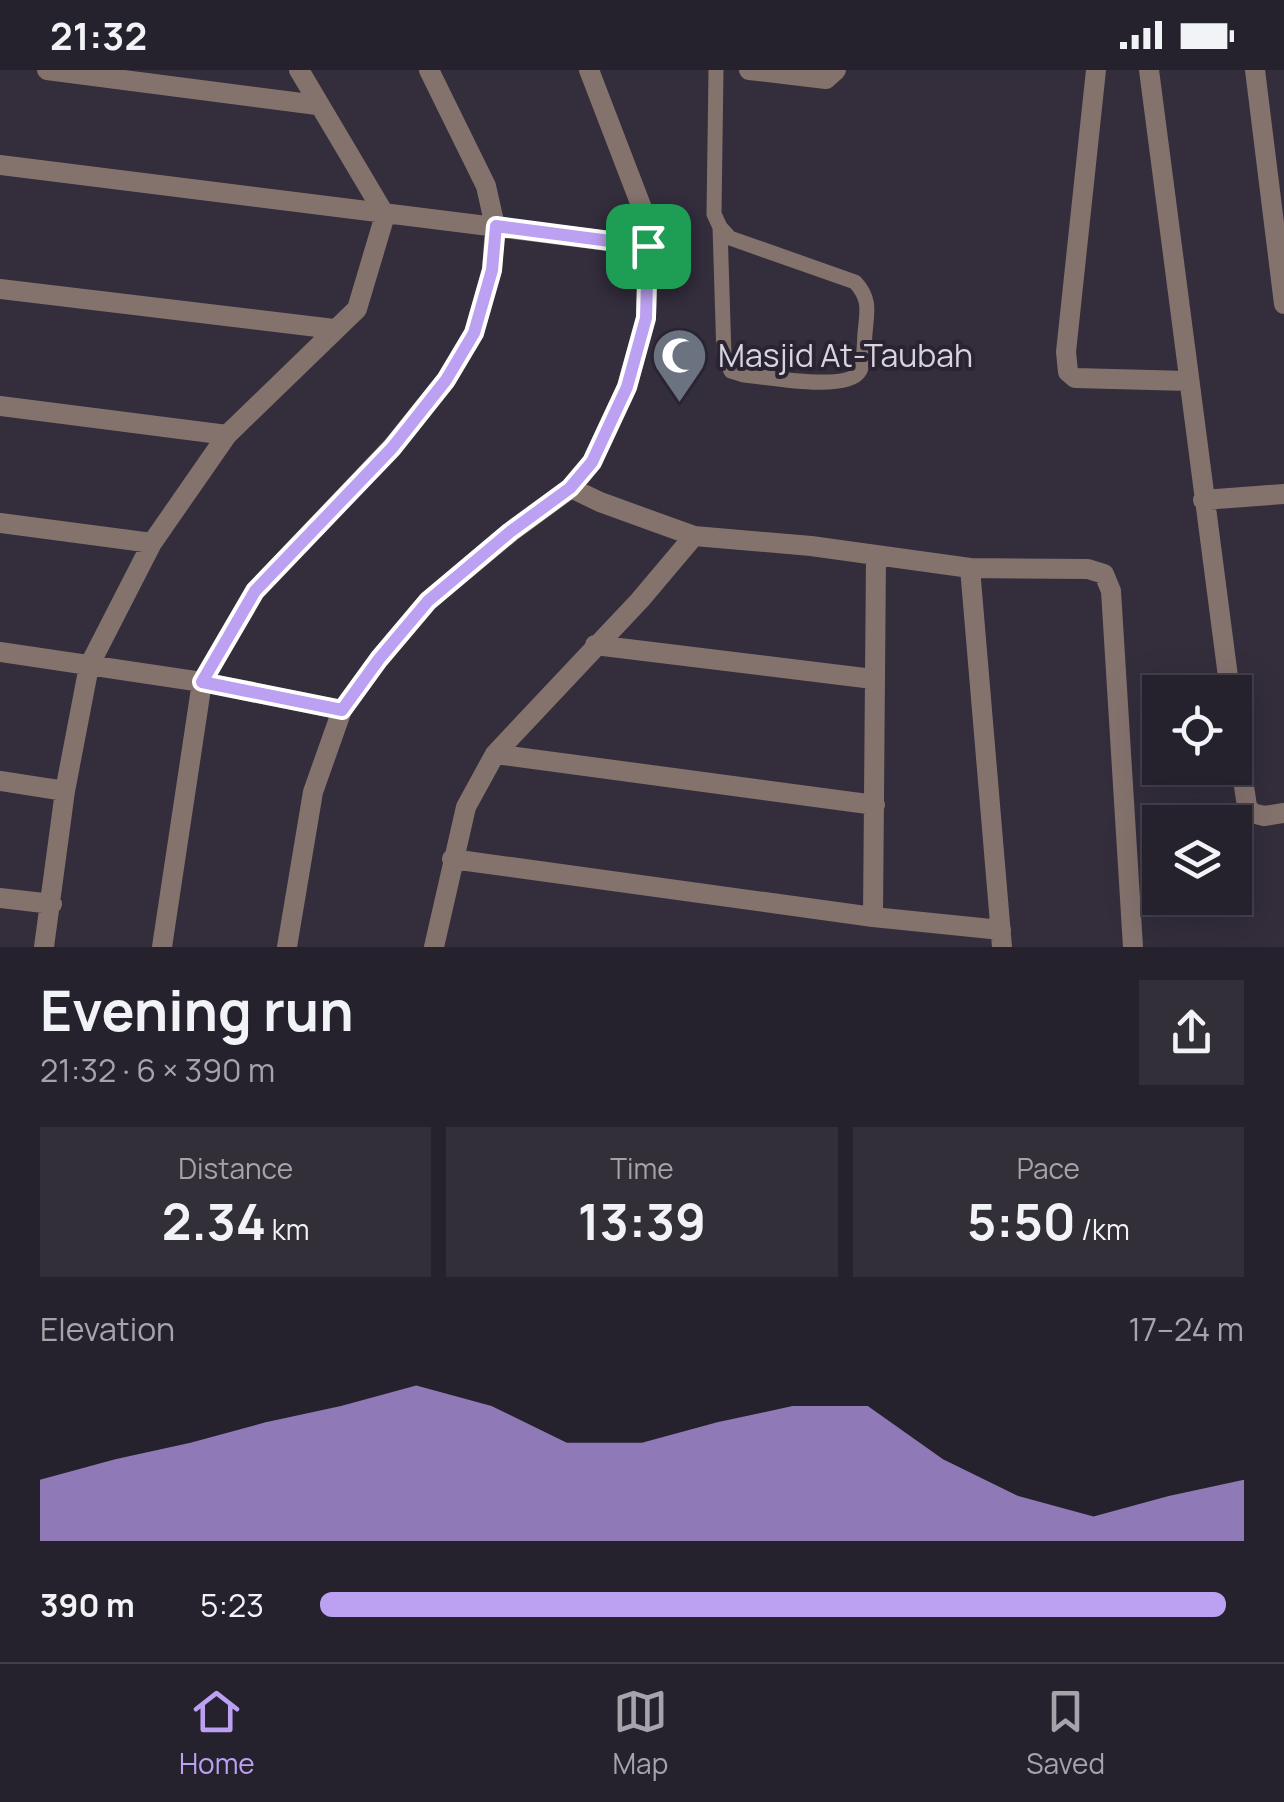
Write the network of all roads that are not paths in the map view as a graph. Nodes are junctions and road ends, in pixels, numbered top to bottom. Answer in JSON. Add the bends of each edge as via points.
{"nodes":[{"id":1,"x":47,"y":70,"type":"edge"},
{"id":2,"x":299,"y":70,"type":"edge"},
{"id":3,"x":429,"y":70,"type":"edge"},
{"id":4,"x":589,"y":70,"type":"edge"},
{"id":5,"x":716,"y":70,"type":"edge"},
{"id":6,"x":748,"y":70,"type":"edge"},
{"id":7,"x":836,"y":70,"type":"edge"},
{"id":8,"x":1096,"y":70,"type":"edge"},
{"id":9,"x":1149,"y":70,"type":"edge"},
{"id":10,"x":1255,"y":70,"type":"edge"},
{"id":11,"x":317,"y":105,"type":"junction"},
{"id":12,"x":0,"y":166,"type":"edge"},
{"id":13,"x":385,"y":214,"type":"junction"},
{"id":14,"x":496,"y":226,"type":"junction"},
{"id":15,"x":720,"y":227,"type":"junction"},
{"id":16,"x":648,"y":246,"type":"junction"},
{"id":17,"x":0,"y":289,"type":"edge"},
{"id":18,"x":1284,"y":304,"type":"edge"},
{"id":19,"x":334,"y":329,"type":"junction"},
{"id":20,"x":1188,"y":380,"type":"junction"},
{"id":21,"x":0,"y":406,"type":"edge"},
{"id":22,"x":227,"y":435,"type":"junction"},
{"id":23,"x":570,"y":488,"type":"junction"},
{"id":24,"x":1284,"y":494,"type":"edge"},
{"id":25,"x":1203,"y":500,"type":"junction"},
{"id":26,"x":0,"y":523,"type":"edge"},
{"id":27,"x":694,"y":536,"type":"junction"},
{"id":28,"x":152,"y":542,"type":"junction"},
{"id":29,"x":876,"y":556,"type":"junction"},
{"id":30,"x":970,"y":568,"type":"junction"},
{"id":31,"x":595,"y":645,"type":"junction"},
{"id":32,"x":0,"y":652,"type":"edge"},
{"id":33,"x":89,"y":666,"type":"junction"},
{"id":34,"x":1228,"y":675,"type":"edge"},
{"id":35,"x":874,"y":679,"type":"junction"},
{"id":36,"x":202,"y":682,"type":"junction"},
{"id":37,"x":342,"y":710,"type":"junction"},
{"id":38,"x":495,"y":754,"type":"junction"},
{"id":39,"x":0,"y":780,"type":"edge"},
{"id":40,"x":1244,"y":785,"type":"edge"},
{"id":41,"x":65,"y":791,"type":"junction"},
{"id":42,"x":875,"y":805,"type":"junction"},
{"id":43,"x":1284,"y":812,"type":"edge"},
{"id":44,"x":452,"y":859,"type":"junction"},
{"id":45,"x":0,"y":898,"type":"edge"},
{"id":46,"x":52,"y":904,"type":"junction"},
{"id":47,"x":873,"y":917,"type":"junction"},
{"id":48,"x":1001,"y":939,"type":"edge"},
{"id":49,"x":44,"y":947,"type":"edge"},
{"id":50,"x":162,"y":947,"type":"edge"},
{"id":51,"x":287,"y":947,"type":"edge"},
{"id":52,"x":434,"y":947,"type":"edge"},
{"id":53,"x":1133,"y":947,"type":"edge"}],
"edges":[{"from":1,"to":11,"type":"street"},
{"from":2,"to":11,"type":"street"},
{"from":3,"to":14,"type":"street","via":[[486,186]]},
{"from":4,"to":16,"type":"street","via":[[642,208]]},
{"from":5,"to":15,"type":"lane","via":[[714,214]]},
{"from":6,"to":7,"type":"street","via":[[826,80]]},
{"from":8,"to":20,"type":"street","via":[[1068,372],[1075,378]]},
{"from":9,"to":20,"type":"street"},
{"from":10,"to":18,"type":"street"},
{"from":11,"to":13,"type":"street"},
{"from":12,"to":13,"type":"street"},
{"from":13,"to":14,"type":"street"},
{"from":13,"to":19,"type":"street","via":[[357,309]]},
{"from":14,"to":16,"type":"street"},
{"from":14,"to":36,"type":"street","via":[[474,333],[446,380],[392,448],[255,591]]},
{"from":15,"to":15,"type":"lane","via":[[730,371],[851,380],[861,369],[868,301],[863,290],[730,238]]},
{"from":16,"to":23,"type":"street","via":[[646,318],[627,387],[592,462]]},
{"from":17,"to":19,"type":"street"},
{"from":19,"to":22,"type":"street"},
{"from":20,"to":25,"type":"street"},
{"from":21,"to":22,"type":"street"},
{"from":22,"to":28,"type":"street"},
{"from":23,"to":27,"type":"street"},
{"from":23,"to":37,"type":"street","via":[[428,601]]},
{"from":24,"to":25,"type":"street"},
{"from":25,"to":34,"type":"street"},
{"from":26,"to":28,"type":"street"},
{"from":27,"to":29,"type":"street"},
{"from":27,"to":31,"type":"street"},
{"from":28,"to":33,"type":"street"},
{"from":29,"to":30,"type":"street"},
{"from":29,"to":35,"type":"street"},
{"from":30,"to":48,"type":"street"},
{"from":30,"to":53,"type":"street","via":[[1088,569],[1109,582]]},
{"from":31,"to":35,"type":"street"},
{"from":31,"to":38,"type":"street"},
{"from":32,"to":33,"type":"street"},
{"from":33,"to":36,"type":"street"},
{"from":33,"to":41,"type":"street"},
{"from":35,"to":42,"type":"street"},
{"from":36,"to":37,"type":"street"},
{"from":36,"to":50,"type":"street"},
{"from":37,"to":51,"type":"street","via":[[313,792]]},
{"from":38,"to":42,"type":"street"},
{"from":38,"to":44,"type":"street","via":[[466,807]]},
{"from":39,"to":41,"type":"street"},
{"from":40,"to":43,"type":"street","via":[[1252,814]]},
{"from":41,"to":46,"type":"street"},
{"from":42,"to":47,"type":"street"},
{"from":44,"to":47,"type":"street"},
{"from":44,"to":52,"type":"street"},
{"from":45,"to":46,"type":"street"},
{"from":46,"to":49,"type":"street"},
{"from":47,"to":48,"type":"street"}]}
